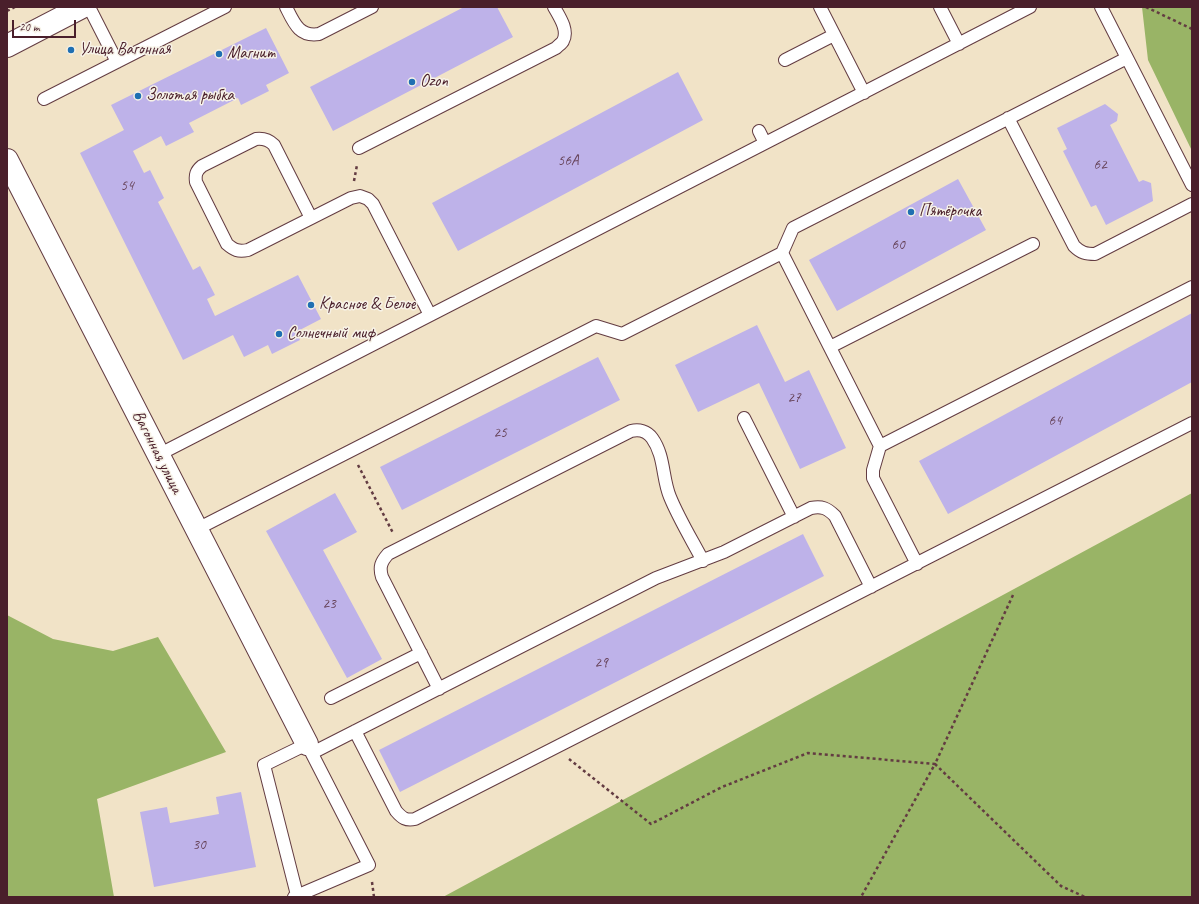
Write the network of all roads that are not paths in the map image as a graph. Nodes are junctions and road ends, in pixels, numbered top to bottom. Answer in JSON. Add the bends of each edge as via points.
{"nodes":[{"id":1,"x":82,"y":7,"type":"edge"},
{"id":2,"x":89,"y":7,"type":"edge"},
{"id":3,"x":225,"y":7,"type":"edge"},
{"id":4,"x":286,"y":7,"type":"edge"},
{"id":5,"x":372,"y":7,"type":"edge"},
{"id":6,"x":554,"y":7,"type":"edge"},
{"id":7,"x":820,"y":7,"type":"edge"},
{"id":8,"x":940,"y":7,"type":"edge"},
{"id":9,"x":1030,"y":7,"type":"edge"},
{"id":10,"x":1101,"y":7,"type":"edge"},
{"id":11,"x":834,"y":35,"type":"junction"},
{"id":12,"x":959,"y":44,"type":"junction"},
{"id":13,"x":7,"y":46,"type":"edge"},
{"id":14,"x":1127,"y":58,"type":"junction"},
{"id":15,"x":785,"y":60,"type":"dead end"},
{"id":16,"x":117,"y":62,"type":"junction"},
{"id":17,"x":864,"y":93,"type":"junction"},
{"id":18,"x":44,"y":99,"type":"dead end"},
{"id":19,"x":1008,"y":118,"type":"junction"},
{"id":20,"x":759,"y":131,"type":"dead end"},
{"id":21,"x":765,"y":143,"type":"junction"},
{"id":22,"x":359,"y":148,"type":"road end"},
{"id":23,"x":7,"y":160,"type":"edge"},
{"id":24,"x":1192,"y":185,"type":"edge"},
{"id":25,"x":1192,"y":204,"type":"edge"},
{"id":26,"x":311,"y":218,"type":"junction"},
{"id":27,"x":1033,"y":244,"type":"dead end"},
{"id":28,"x":782,"y":253,"type":"junction"},
{"id":29,"x":1192,"y":287,"type":"edge"},
{"id":30,"x":430,"y":315,"type":"junction"},
{"id":31,"x":830,"y":347,"type":"junction"},
{"id":32,"x":744,"y":418,"type":"dead end"},
{"id":33,"x":1192,"y":423,"type":"edge"},
{"id":34,"x":880,"y":446,"type":"junction"},
{"id":35,"x":158,"y":455,"type":"junction"},
{"id":36,"x":794,"y":517,"type":"junction"},
{"id":37,"x":197,"y":529,"type":"junction"},
{"id":38,"x":703,"y":560,"type":"junction"},
{"id":39,"x":917,"y":564,"type":"junction"},
{"id":40,"x":871,"y":587,"type":"junction"},
{"id":41,"x":421,"y":653,"type":"junction"},
{"id":42,"x":439,"y":689,"type":"junction"},
{"id":43,"x":331,"y":698,"type":"dead end"},
{"id":44,"x":355,"y":731,"type":"junction"},
{"id":45,"x":309,"y":749,"type":"junction"},
{"id":46,"x":295,"y":896,"type":"edge"}],
"edges":[{"from":1,"to":13,"type":"street"},
{"from":2,"to":16,"type":"lane"},
{"from":3,"to":16,"type":"lane"},
{"from":4,"to":5,"type":"lane","via":[[296,26],[311,35],[320,34]]},
{"from":6,"to":22,"type":"lane","via":[[565,34],[563,41],[556,48]]},
{"from":7,"to":11,"type":"lane"},
{"from":8,"to":12,"type":"lane"},
{"from":9,"to":12,"type":"lane"},
{"from":10,"to":14,"type":"lane"},
{"from":11,"to":15,"type":"lane"},
{"from":11,"to":17,"type":"lane"},
{"from":12,"to":17,"type":"lane"},
{"from":14,"to":19,"type":"lane"},
{"from":14,"to":24,"type":"lane"},
{"from":16,"to":18,"type":"lane"},
{"from":17,"to":21,"type":"lane"},
{"from":19,"to":25,"type":"lane","via":[[1074,246],[1080,252],[1095,254]]},
{"from":19,"to":28,"type":"lane","via":[[792,228]]},
{"from":20,"to":21,"type":"lane"},
{"from":21,"to":30,"type":"lane"},
{"from":23,"to":35,"type":"street","name":"Вагонная улица"},
{"from":26,"to":26,"type":"lane","via":[[248,250],[234,250],[227,244],[196,182],[197,170],[256,138],[270,140]]},
{"from":26,"to":30,"type":"lane","via":[[351,198],[360,196],[368,199],[374,204]]},
{"from":27,"to":31,"type":"lane"},
{"from":28,"to":31,"type":"lane"},
{"from":28,"to":37,"type":"lane","via":[[622,334],[596,326]]},
{"from":29,"to":34,"type":"lane"},
{"from":30,"to":35,"type":"lane"},
{"from":31,"to":34,"type":"lane"},
{"from":32,"to":36,"type":"lane"},
{"from":33,"to":39,"type":"lane"},
{"from":34,"to":39,"type":"lane","via":[[873,478]]},
{"from":35,"to":37,"type":"street","name":"Вагонная улица"},
{"from":36,"to":38,"type":"lane"},
{"from":36,"to":40,"type":"lane","via":[[821,506],[835,516]]},
{"from":37,"to":45,"type":"street","name":"Вагонная улица"},
{"from":38,"to":41,"type":"lane","via":[[670,496],[661,455],[652,438],[646,432],[631,430],[388,554],[382,561],[382,577]]},
{"from":38,"to":42,"type":"lane","via":[[656,578]]},
{"from":39,"to":40,"type":"lane"},
{"from":40,"to":44,"type":"lane","via":[[415,819],[402,818],[396,811]]},
{"from":41,"to":42,"type":"lane"},
{"from":41,"to":43,"type":"lane"},
{"from":42,"to":44,"type":"lane"},
{"from":44,"to":45,"type":"lane"},
{"from":45,"to":46,"type":"lane","via":[[264,765]]},
{"from":45,"to":46,"type":"lane","via":[[369,865]]}]}
